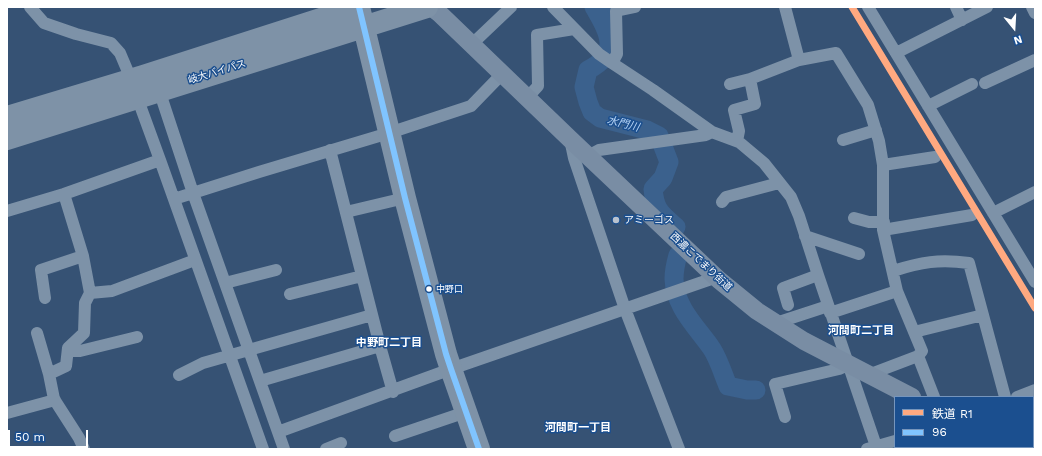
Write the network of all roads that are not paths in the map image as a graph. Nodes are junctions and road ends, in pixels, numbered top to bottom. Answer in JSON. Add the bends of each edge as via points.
{"nodes":[{"id":1,"x":30,"y":7,"type":"edge"},
{"id":2,"x":427,"y":7,"type":"edge"},
{"id":3,"x":431,"y":7,"type":"edge"},
{"id":4,"x":511,"y":7,"type":"edge"},
{"id":5,"x":553,"y":7,"type":"edge"},
{"id":6,"x":635,"y":7,"type":"edge"},
{"id":7,"x":784,"y":7,"type":"edge"},
{"id":8,"x":868,"y":7,"type":"edge"},
{"id":9,"x":956,"y":7,"type":"edge"},
{"id":10,"x":987,"y":7,"type":"edge"},
{"id":11,"x":1032,"y":7,"type":"edge"},
{"id":12,"x":1035,"y":13,"type":"edge"},
{"id":13,"x":360,"y":14,"type":"edge"},
{"id":14,"x":962,"y":20,"type":"junction"},
{"id":15,"x":574,"y":29,"type":"junction"},
{"id":16,"x":471,"y":45,"type":"junction"},
{"id":17,"x":896,"y":53,"type":"junction"},
{"id":18,"x":799,"y":60,"type":"junction"},
{"id":19,"x":1035,"y":60,"type":"edge"},
{"id":20,"x":611,"y":62,"type":"junction"},
{"id":21,"x":502,"y":74,"type":"junction"},
{"id":22,"x":750,"y":79,"type":"junction"},
{"id":23,"x":985,"y":83,"type":"dead end"},
{"id":24,"x":730,"y":84,"type":"dead end"},
{"id":25,"x":972,"y":84,"type":"dead end"},
{"id":26,"x":142,"y":87,"type":"junction"},
{"id":27,"x":527,"y":98,"type":"junction"},
{"id":28,"x":928,"y":106,"type":"junction"},
{"id":29,"x":7,"y":117,"type":"edge"},
{"id":30,"x":876,"y":130,"type":"junction"},
{"id":31,"x":712,"y":132,"type":"junction"},
{"id":32,"x":389,"y":133,"type":"junction"},
{"id":33,"x":7,"y":139,"type":"edge"},
{"id":34,"x":570,"y":139,"type":"junction"},
{"id":35,"x":844,"y":140,"type":"dead end"},
{"id":36,"x":737,"y":141,"type":"junction"},
{"id":37,"x":330,"y":150,"type":"junction"},
{"id":38,"x":588,"y":156,"type":"junction"},
{"id":39,"x":935,"y":157,"type":"dead end"},
{"id":40,"x":160,"y":160,"type":"junction"},
{"id":41,"x":883,"y":165,"type":"junction"},
{"id":42,"x":779,"y":183,"type":"junction"},
{"id":43,"x":1035,"y":192,"type":"edge"},
{"id":44,"x":64,"y":194,"type":"junction"},
{"id":45,"x":184,"y":196,"type":"junction"},
{"id":46,"x":405,"y":198,"type":"junction"},
{"id":47,"x":722,"y":202,"type":"dead end"},
{"id":48,"x":7,"y":211,"type":"edge"},
{"id":49,"x":346,"y":212,"type":"junction"},
{"id":50,"x":993,"y":213,"type":"junction"},
{"id":51,"x":972,"y":215,"type":"dead end"},
{"id":52,"x":854,"y":218,"type":"dead end"},
{"id":53,"x":884,"y":226,"type":"junction"},
{"id":54,"x":805,"y":236,"type":"junction"},
{"id":55,"x":859,"y":254,"type":"dead end"},
{"id":56,"x":83,"y":256,"type":"junction"},
{"id":57,"x":195,"y":260,"type":"junction"},
{"id":58,"x":276,"y":270,"type":"dead end"},
{"id":59,"x":893,"y":271,"type":"junction"},
{"id":60,"x":818,"y":275,"type":"junction"},
{"id":61,"x":362,"y":276,"type":"junction"},
{"id":62,"x":717,"y":277,"type":"junction"},
{"id":63,"x":1035,"y":282,"type":"edge"},
{"id":64,"x":225,"y":283,"type":"junction"},
{"id":65,"x":897,"y":291,"type":"junction"},
{"id":66,"x":90,"y":293,"type":"junction"},
{"id":67,"x":290,"y":294,"type":"dead end"},
{"id":68,"x":45,"y":298,"type":"dead end"},
{"id":69,"x":788,"y":305,"type":"dead end"},
{"id":70,"x":626,"y":309,"type":"junction"},
{"id":71,"x":829,"y":309,"type":"junction"},
{"id":72,"x":372,"y":315,"type":"junction"},
{"id":73,"x":983,"y":315,"type":"junction"},
{"id":74,"x":776,"y":323,"type":"junction"},
{"id":75,"x":914,"y":332,"type":"junction"},
{"id":76,"x":37,"y":334,"type":"dead end"},
{"id":77,"x":138,"y":337,"type":"dead end"},
{"id":78,"x":380,"y":346,"type":"junction"},
{"id":79,"x":68,"y":351,"type":"junction"},
{"id":80,"x":239,"y":353,"type":"junction"},
{"id":81,"x":918,"y":356,"type":"junction"},
{"id":82,"x":848,"y":365,"type":"junction"},
{"id":83,"x":451,"y":370,"type":"junction"},
{"id":84,"x":49,"y":374,"type":"junction"},
{"id":85,"x":179,"y":375,"type":"dead end"},
{"id":86,"x":868,"y":375,"type":"junction"},
{"id":87,"x":260,"y":381,"type":"junction"},
{"id":88,"x":1035,"y":390,"type":"edge"},
{"id":89,"x":392,"y":392,"type":"junction"},
{"id":90,"x":910,"y":396,"type":"edge"},
{"id":91,"x":934,"y":396,"type":"edge"},
{"id":92,"x":1005,"y":396,"type":"edge"},
{"id":93,"x":1020,"y":396,"type":"edge"},
{"id":94,"x":55,"y":400,"type":"junction"},
{"id":95,"x":466,"y":412,"type":"junction"},
{"id":96,"x":7,"y":413,"type":"edge"},
{"id":97,"x":785,"y":417,"type":"dead end"},
{"id":98,"x":278,"y":432,"type":"junction"},
{"id":99,"x":395,"y":436,"type":"dead end"},
{"id":100,"x":894,"y":440,"type":"edge"},
{"id":101,"x":341,"y":443,"type":"dead end"},
{"id":102,"x":874,"y":448,"type":"edge"},
{"id":103,"x":84,"y":449,"type":"edge"},
{"id":104,"x":263,"y":449,"type":"edge"},
{"id":105,"x":284,"y":449,"type":"edge"},
{"id":106,"x":326,"y":449,"type":"edge"},
{"id":107,"x":479,"y":449,"type":"edge"},
{"id":108,"x":679,"y":449,"type":"edge"}],
"edges":[{"from":1,"to":26,"type":"street","via":[[44,23],[111,44],[120,53]]},
{"from":2,"to":13,"type":"highway","name":"岐大バイパス"},
{"from":3,"to":16,"type":"street","name":"西濃こでまり街道"},
{"from":4,"to":16,"type":"street"},
{"from":5,"to":15,"type":"street"},
{"from":6,"to":20,"type":"street","via":[[616,11],[617,54]]},
{"from":7,"to":18,"type":"street"},
{"from":8,"to":17,"type":"street"},
{"from":9,"to":14,"type":"street"},
{"from":10,"to":14,"type":"street"},
{"from":11,"to":12,"type":"street"},
{"from":13,"to":26,"type":"highway","name":"岐大バイパス"},
{"from":13,"to":32,"type":"highway"},
{"from":14,"to":17,"type":"street"},
{"from":15,"to":20,"type":"street","via":[[599,54]]},
{"from":15,"to":27,"type":"street","via":[[537,35],[538,86]]},
{"from":16,"to":21,"type":"street","name":"西濃こでまり街道"},
{"from":17,"to":28,"type":"street"},
{"from":18,"to":22,"type":"street"},
{"from":18,"to":30,"type":"street","via":[[836,53],[868,105]]},
{"from":19,"to":23,"type":"street"},
{"from":20,"to":31,"type":"street"},
{"from":21,"to":27,"type":"street","name":"西濃こでまり街道"},
{"from":21,"to":32,"type":"street","via":[[471,106]]},
{"from":22,"to":24,"type":"street"},
{"from":22,"to":36,"type":"street","via":[[755,104],[734,110],[739,131]]},
{"from":25,"to":28,"type":"street"},
{"from":26,"to":29,"type":"highway","name":"岐大バイパス"},
{"from":26,"to":33,"type":"highway","name":"岐大バイパス"},
{"from":26,"to":40,"type":"street"},
{"from":26,"to":45,"type":"street"},
{"from":27,"to":34,"type":"street","name":"西濃こでまり街道"},
{"from":28,"to":50,"type":"street"},
{"from":30,"to":35,"type":"street"},
{"from":30,"to":41,"type":"street"},
{"from":31,"to":36,"type":"street"},
{"from":31,"to":38,"type":"street","via":[[599,150]]},
{"from":32,"to":37,"type":"street"},
{"from":32,"to":46,"type":"highway"},
{"from":34,"to":38,"type":"street","name":"西濃こでまり街道"},
{"from":34,"to":70,"type":"street","via":[[574,158]]},
{"from":36,"to":42,"type":"street","via":[[764,163]]},
{"from":37,"to":45,"type":"street"},
{"from":37,"to":49,"type":"street"},
{"from":38,"to":62,"type":"street","name":"西濃こでまり街道"},
{"from":39,"to":41,"type":"street"},
{"from":40,"to":44,"type":"street"},
{"from":40,"to":45,"type":"street"},
{"from":41,"to":53,"type":"street"},
{"from":42,"to":47,"type":"street","via":[[726,197]]},
{"from":42,"to":54,"type":"street","via":[[791,197]]},
{"from":43,"to":50,"type":"street"},
{"from":44,"to":48,"type":"street"},
{"from":44,"to":56,"type":"street"},
{"from":45,"to":57,"type":"street"},
{"from":45,"to":64,"type":"street"},
{"from":46,"to":49,"type":"street"},
{"from":46,"to":83,"type":"highway"},
{"from":49,"to":61,"type":"street"},
{"from":50,"to":63,"type":"street"},
{"from":51,"to":53,"type":"street"},
{"from":52,"to":53,"type":"street"},
{"from":53,"to":59,"type":"street"},
{"from":54,"to":55,"type":"street"},
{"from":54,"to":60,"type":"street"},
{"from":56,"to":66,"type":"street"},
{"from":56,"to":68,"type":"street","via":[[41,270]]},
{"from":57,"to":66,"type":"street","via":[[112,290]]},
{"from":57,"to":80,"type":"street"},
{"from":58,"to":64,"type":"street"},
{"from":59,"to":65,"type":"street"},
{"from":59,"to":73,"type":"street","via":[[919,263],[949,260],[969,263]]},
{"from":60,"to":69,"type":"street","via":[[783,288]]},
{"from":60,"to":71,"type":"street"},
{"from":61,"to":67,"type":"street"},
{"from":61,"to":72,"type":"street"},
{"from":62,"to":70,"type":"street"},
{"from":62,"to":74,"type":"street","name":"西濃こでまり街道","via":[[757,311]]},
{"from":64,"to":80,"type":"street"},
{"from":65,"to":71,"type":"street"},
{"from":65,"to":75,"type":"street"},
{"from":66,"to":79,"type":"street","via":[[85,303],[84,333]]},
{"from":70,"to":83,"type":"street"},
{"from":70,"to":108,"type":"street"},
{"from":71,"to":74,"type":"street"},
{"from":71,"to":82,"type":"street"},
{"from":72,"to":78,"type":"street"},
{"from":72,"to":80,"type":"street"},
{"from":73,"to":75,"type":"street"},
{"from":73,"to":92,"type":"street"},
{"from":74,"to":82,"type":"street","name":"西濃こでまり街道"},
{"from":75,"to":81,"type":"street","via":[[922,351]]},
{"from":76,"to":84,"type":"street"},
{"from":77,"to":79,"type":"street","via":[[80,351]]},
{"from":78,"to":87,"type":"street"},
{"from":78,"to":89,"type":"street"},
{"from":79,"to":84,"type":"street","via":[[66,366]]},
{"from":80,"to":85,"type":"street","via":[[206,356]]},
{"from":80,"to":87,"type":"street"},
{"from":80,"to":104,"type":"street"},
{"from":81,"to":86,"type":"street"},
{"from":81,"to":91,"type":"street"},
{"from":82,"to":86,"type":"street","name":"西濃こでまり街道"},
{"from":82,"to":97,"type":"street","via":[[839,370],[775,384]]},
{"from":82,"to":102,"type":"street"},
{"from":83,"to":89,"type":"street"},
{"from":83,"to":95,"type":"highway"},
{"from":84,"to":94,"type":"street"},
{"from":86,"to":90,"type":"street","name":"西濃こでまり街道"},
{"from":87,"to":98,"type":"street"},
{"from":88,"to":93,"type":"street"},
{"from":89,"to":98,"type":"street"},
{"from":94,"to":96,"type":"street"},
{"from":94,"to":103,"type":"street"},
{"from":95,"to":99,"type":"street"},
{"from":95,"to":107,"type":"highway"},
{"from":98,"to":105,"type":"street"},
{"from":100,"to":102,"type":"street"},
{"from":101,"to":106,"type":"street"}]}
